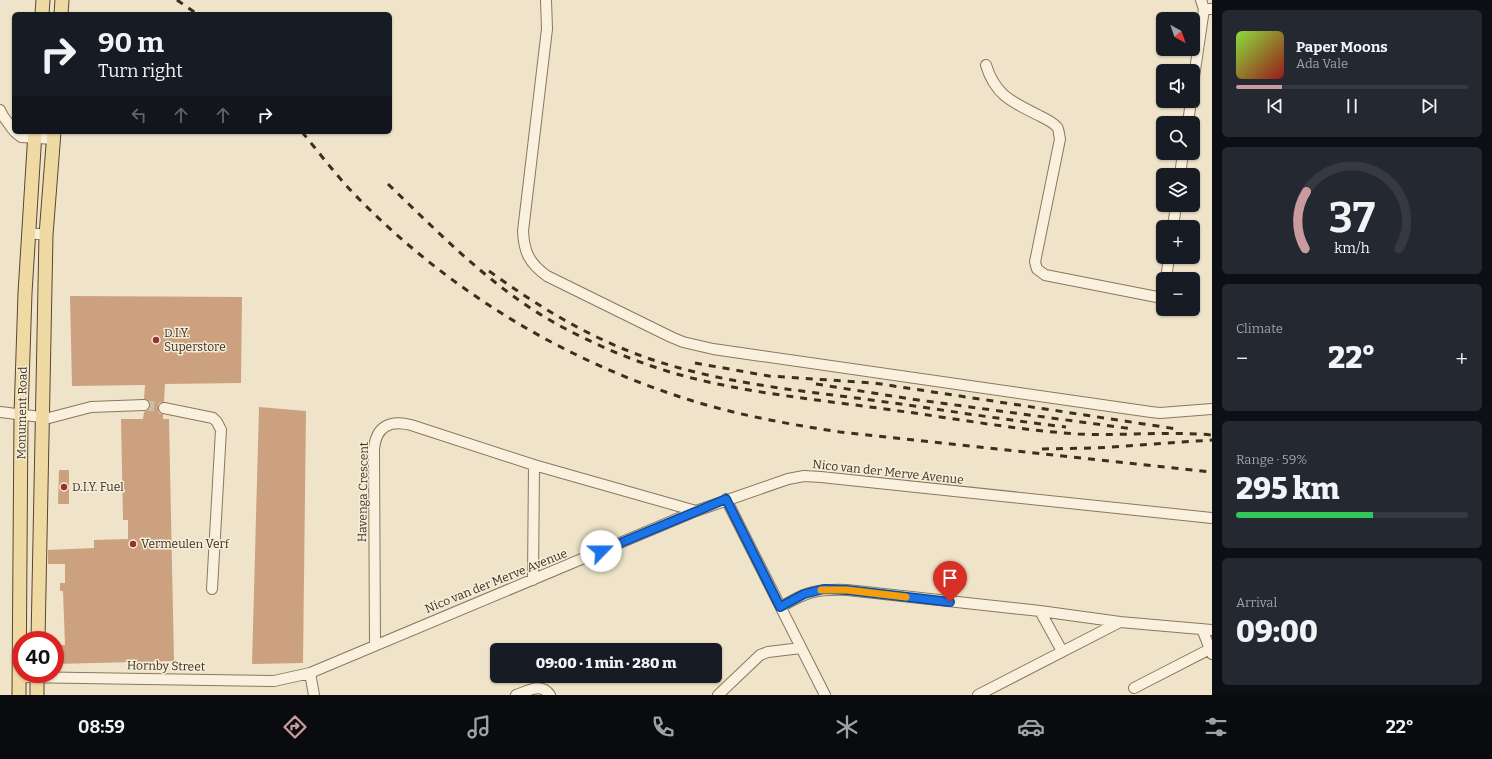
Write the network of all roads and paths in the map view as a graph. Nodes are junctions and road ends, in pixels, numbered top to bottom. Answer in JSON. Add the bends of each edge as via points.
{"nodes":[{"id":1,"x":43,"y":0,"type":"edge"},
{"id":2,"x":62,"y":0,"type":"edge"},
{"id":3,"x":546,"y":0,"type":"edge"},
{"id":4,"x":1206,"y":6,"type":"edge"},
{"id":5,"x":42,"y":12,"type":"edge"},
{"id":6,"x":61,"y":12,"type":"edge"},
{"id":7,"x":1196,"y":64,"type":"edge"},
{"id":8,"x":986,"y":65,"type":"dead end"},
{"id":9,"x":0,"y":110,"type":"edge"},
{"id":10,"x":12,"y":129,"type":"edge"},
{"id":11,"x":17,"y":134,"type":"edge"},
{"id":12,"x":35,"y":135,"type":"edge"},
{"id":13,"x":54,"y":136,"type":"edge"},
{"id":14,"x":29,"y":232,"type":"junction"},
{"id":15,"x":46,"y":235,"type":"junction"},
{"id":16,"x":1156,"y":297,"type":"edge"},
{"id":17,"x":144,"y":405,"type":"tunnel mouth"},
{"id":18,"x":164,"y":408,"type":"tunnel mouth"},
{"id":19,"x":1212,"y":409,"type":"edge"},
{"id":20,"x":0,"y":412,"type":"edge"},
{"id":21,"x":21,"y":415,"type":"junction"},
{"id":22,"x":43,"y":418,"type":"junction"},
{"id":23,"x":534,"y":465,"type":"junction"},
{"id":24,"x":726,"y":499,"type":"junction"},
{"id":25,"x":696,"y":511,"type":"junction"},
{"id":26,"x":1212,"y":518,"type":"edge"},
{"id":27,"x":533,"y":580,"type":"junction"},
{"id":28,"x":212,"y":589,"type":"dead end"},
{"id":29,"x":780,"y":607,"type":"junction"},
{"id":30,"x":1040,"y":611,"type":"junction"},
{"id":31,"x":1120,"y":622,"type":"junction"},
{"id":32,"x":1207,"y":630,"type":"edge"},
{"id":33,"x":19,"y":631,"type":"edge"},
{"id":34,"x":38,"y":631,"type":"edge"},
{"id":35,"x":375,"y":645,"type":"junction"},
{"id":36,"x":801,"y":648,"type":"junction"},
{"id":37,"x":1062,"y":651,"type":"junction"},
{"id":38,"x":1211,"y":652,"type":"edge"},
{"id":39,"x":310,"y":673,"type":"junction"},
{"id":40,"x":64,"y":677,"type":"edge"},
{"id":41,"x":19,"y":683,"type":"edge"},
{"id":42,"x":37,"y":683,"type":"edge"},
{"id":43,"x":1134,"y":688,"type":"dead end"},
{"id":44,"x":19,"y":695,"type":"edge"},
{"id":45,"x":37,"y":695,"type":"edge"},
{"id":46,"x":314,"y":695,"type":"edge"},
{"id":47,"x":516,"y":695,"type":"edge"},
{"id":48,"x":550,"y":695,"type":"edge"},
{"id":49,"x":718,"y":695,"type":"edge"},
{"id":50,"x":825,"y":695,"type":"edge"},
{"id":51,"x":978,"y":695,"type":"edge"}],
"edges":[{"from":1,"to":5,"type":"main road"},
{"from":2,"to":6,"type":"main road"},
{"from":3,"to":19,"type":"street","via":[[547,30],[523,231],[529,257],[547,276],[665,335],[705,347],[1151,412]]},
{"from":4,"to":7,"type":"street"},
{"from":8,"to":16,"type":"street","via":[[989,77],[997,90],[1006,98],[1057,127],[1060,139],[1035,262],[1037,269],[1045,275]]},
{"from":9,"to":10,"type":"street"},
{"from":11,"to":12,"type":"street","via":[[21,137]]},
{"from":12,"to":13,"type":"street"},
{"from":12,"to":14,"type":"main road","name":"Monument Road"},
{"from":13,"to":15,"type":"main road","name":"Monument Road"},
{"from":14,"to":15,"type":"street"},
{"from":14,"to":21,"type":"main road","name":"Monument Road"},
{"from":15,"to":22,"type":"main road","name":"Monument Road"},
{"from":17,"to":22,"type":"street","via":[[91,407]]},
{"from":18,"to":28,"type":"street","via":[[213,418],[221,430]]},
{"from":20,"to":21,"type":"street"},
{"from":21,"to":22,"type":"street"},
{"from":21,"to":33,"type":"main road","name":"Monument Road"},
{"from":22,"to":34,"type":"main road","name":"Monument Road"},
{"from":23,"to":25,"type":"street","name":"Havenga Crescent"},
{"from":23,"to":27,"type":"street"},
{"from":23,"to":35,"type":"street","name":"Havenga Crescent","via":[[411,425],[391,424],[380,431],[375,443],[374,456]]},
{"from":24,"to":25,"type":"street","name":"Nico van der Merve Avenue"},
{"from":24,"to":26,"type":"street","name":"Nico van der Merve Avenue","via":[[788,478],[804,476]]},
{"from":24,"to":29,"type":"street"},
{"from":25,"to":27,"type":"street","name":"Nico van der Merve Avenue"},
{"from":27,"to":35,"type":"street","name":"Nico van der Merve Avenue"},
{"from":29,"to":30,"type":"street","via":[[804,594],[824,589]]},
{"from":29,"to":36,"type":"street"},
{"from":30,"to":31,"type":"street"},
{"from":30,"to":37,"type":"street"},
{"from":31,"to":32,"type":"street"},
{"from":31,"to":37,"type":"street"},
{"from":32,"to":38,"type":"street"},
{"from":35,"to":39,"type":"street","name":"Nico van der Merve Avenue"},
{"from":36,"to":49,"type":"street","via":[[760,655]]},
{"from":36,"to":50,"type":"street"},
{"from":37,"to":51,"type":"street"},
{"from":38,"to":43,"type":"street"},
{"from":39,"to":40,"type":"street","name":"Hornby Street","via":[[274,681]]},
{"from":39,"to":46,"type":"street"},
{"from":41,"to":44,"type":"main road","name":"Monument Road"},
{"from":42,"to":45,"type":"main road"},
{"from":47,"to":48,"type":"street","via":[[540,688],[547,690]]}]}
